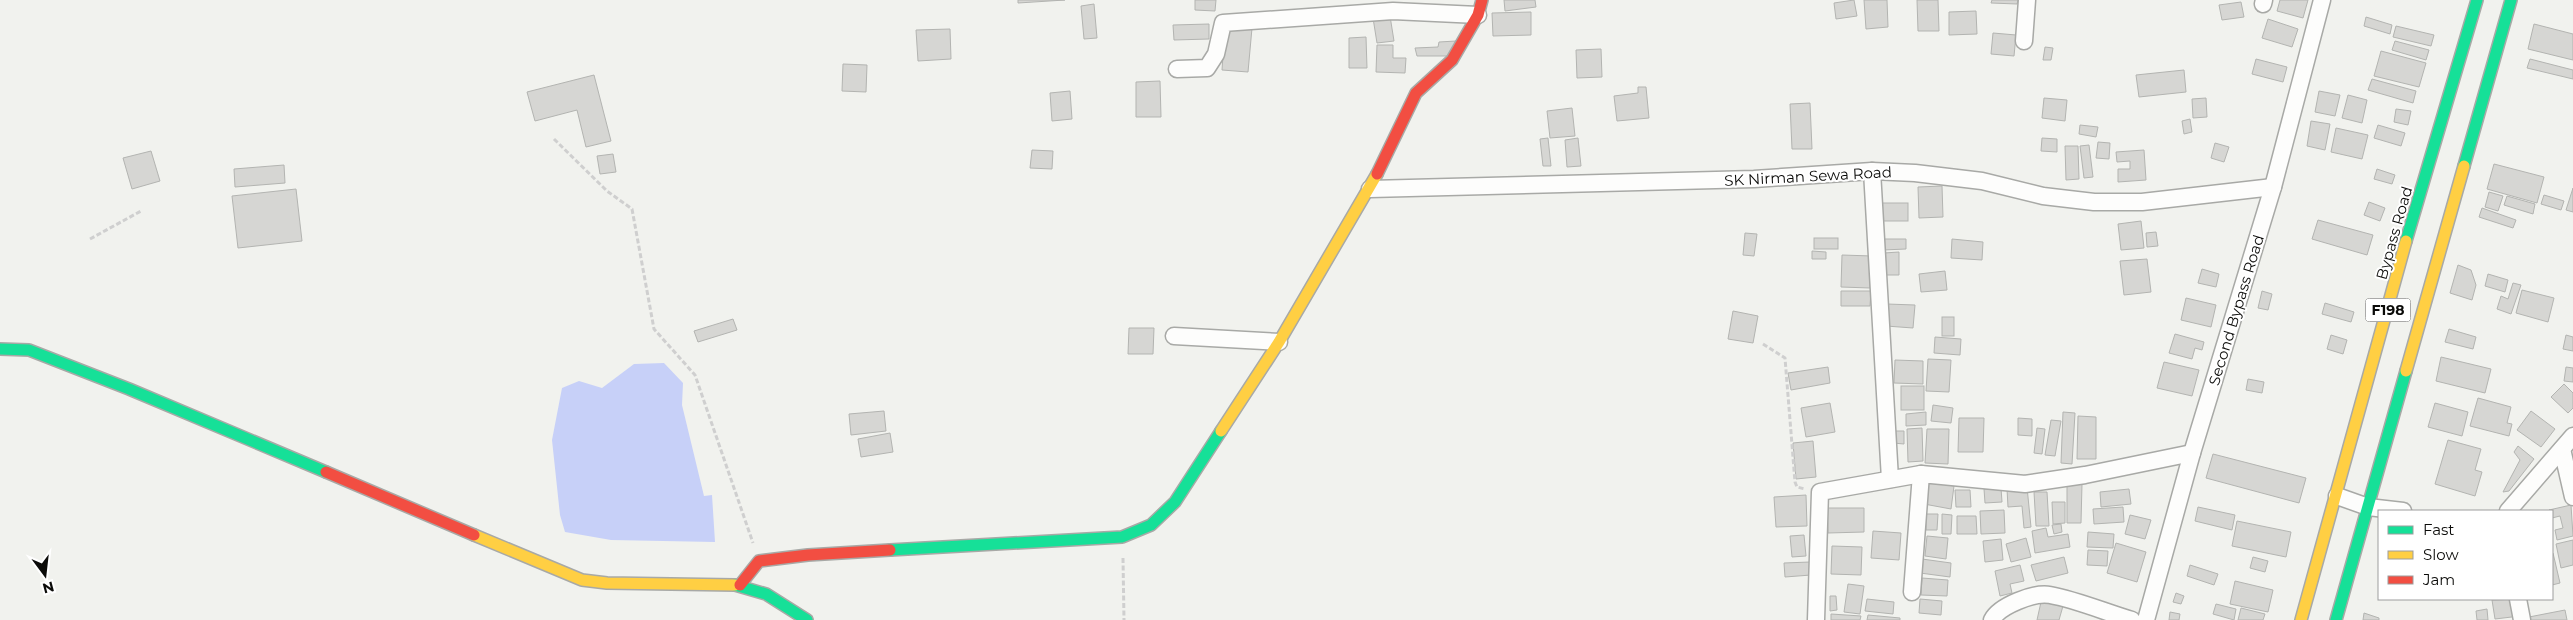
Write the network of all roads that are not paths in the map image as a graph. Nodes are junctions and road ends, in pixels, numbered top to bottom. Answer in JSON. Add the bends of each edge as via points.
{"nodes":[{"id":1,"x":2027,"y":0,"type":"edge"},
{"id":2,"x":2322,"y":0,"type":"edge"},
{"id":3,"x":2477,"y":0,"type":"edge"},
{"id":4,"x":2511,"y":0,"type":"edge"},
{"id":5,"x":1331,"y":7,"type":"edge"},
{"id":6,"x":1480,"y":7,"type":"edge"},
{"id":7,"x":2024,"y":41,"type":"dead end"},
{"id":8,"x":1177,"y":69,"type":"dead end"},
{"id":9,"x":1872,"y":170,"type":"junction"},
{"id":10,"x":2273,"y":187,"type":"junction"},
{"id":11,"x":1370,"y":189,"type":"junction"},
{"id":12,"x":1174,"y":336,"type":"dead end"},
{"id":13,"x":1280,"y":342,"type":"junction"},
{"id":14,"x":0,"y":349,"type":"edge"},
{"id":15,"x":2573,"y":436,"type":"edge"},
{"id":16,"x":2562,"y":449,"type":"junction"},
{"id":17,"x":2192,"y":453,"type":"junction"},
{"id":18,"x":1921,"y":474,"type":"junction"},
{"id":19,"x":1890,"y":479,"type":"junction"},
{"id":20,"x":2337,"y":496,"type":"junction"},
{"id":21,"x":2573,"y":497,"type":"edge"},
{"id":22,"x":2368,"y":507,"type":"junction"},
{"id":23,"x":2394,"y":510,"type":"edge"},
{"id":24,"x":2509,"y":510,"type":"edge"},
{"id":25,"x":740,"y":586,"type":"junction"},
{"id":26,"x":1912,"y":592,"type":"dead end"},
{"id":27,"x":2518,"y":600,"type":"edge"},
{"id":28,"x":807,"y":620,"type":"edge"},
{"id":29,"x":1816,"y":620,"type":"edge"},
{"id":30,"x":1992,"y":620,"type":"edge"},
{"id":31,"x":2132,"y":620,"type":"edge"},
{"id":32,"x":2146,"y":620,"type":"edge"},
{"id":33,"x":2301,"y":620,"type":"edge"},
{"id":34,"x":2336,"y":620,"type":"edge"},
{"id":35,"x":2522,"y":620,"type":"edge"}],
"edges":[{"from":1,"to":7,"type":"street"},
{"from":2,"to":10,"type":"street","name":"Second Bypass Road"},
{"from":3,"to":20,"type":"street","name":"Bypass Road","number":"F198"},
{"from":4,"to":22,"type":"street","number":"F198"},
{"from":5,"to":6,"type":"street","via":[[1393,11]]},
{"from":5,"to":8,"type":"street","via":[[1223,22],[1216,54],[1207,68]]},
{"from":6,"to":11,"type":"street","via":[[1452,60],[1416,93]]},
{"from":9,"to":10,"type":"street","name":"SK Nirman Sewa Road","via":[[1982,181],[2043,196],[2094,202],[2142,202]]},
{"from":9,"to":11,"type":"street","name":"SK Nirman Sewa Road","via":[[1744,179]]},
{"from":9,"to":19,"type":"street"},
{"from":10,"to":17,"type":"street","name":"Second Bypass Road"},
{"from":11,"to":13,"type":"street"},
{"from":12,"to":13,"type":"street"},
{"from":13,"to":25,"type":"street","via":[[1175,502],[1151,525],[1122,537],[808,555],[760,561]]},
{"from":14,"to":25,"type":"street","via":[[29,350],[129,389],[582,580]]},
{"from":15,"to":16,"type":"street"},
{"from":16,"to":21,"type":"street"},
{"from":16,"to":24,"type":"street"},
{"from":17,"to":18,"type":"street","via":[[2025,484]]},
{"from":17,"to":32,"type":"street","name":"Second Bypass Road"},
{"from":18,"to":19,"type":"street"},
{"from":18,"to":26,"type":"street"},
{"from":19,"to":29,"type":"street","via":[[1820,492]]},
{"from":20,"to":22,"type":"street"},
{"from":20,"to":33,"type":"street","name":"Bypass Road","number":"F198"},
{"from":22,"to":23,"type":"street"},
{"from":22,"to":34,"type":"street","number":"F198"},
{"from":25,"to":28,"type":"street","via":[[766,594]]},
{"from":27,"to":35,"type":"street"},
{"from":30,"to":31,"type":"street","via":[[1995,613],[2019,600],[2048,594]]}]}
